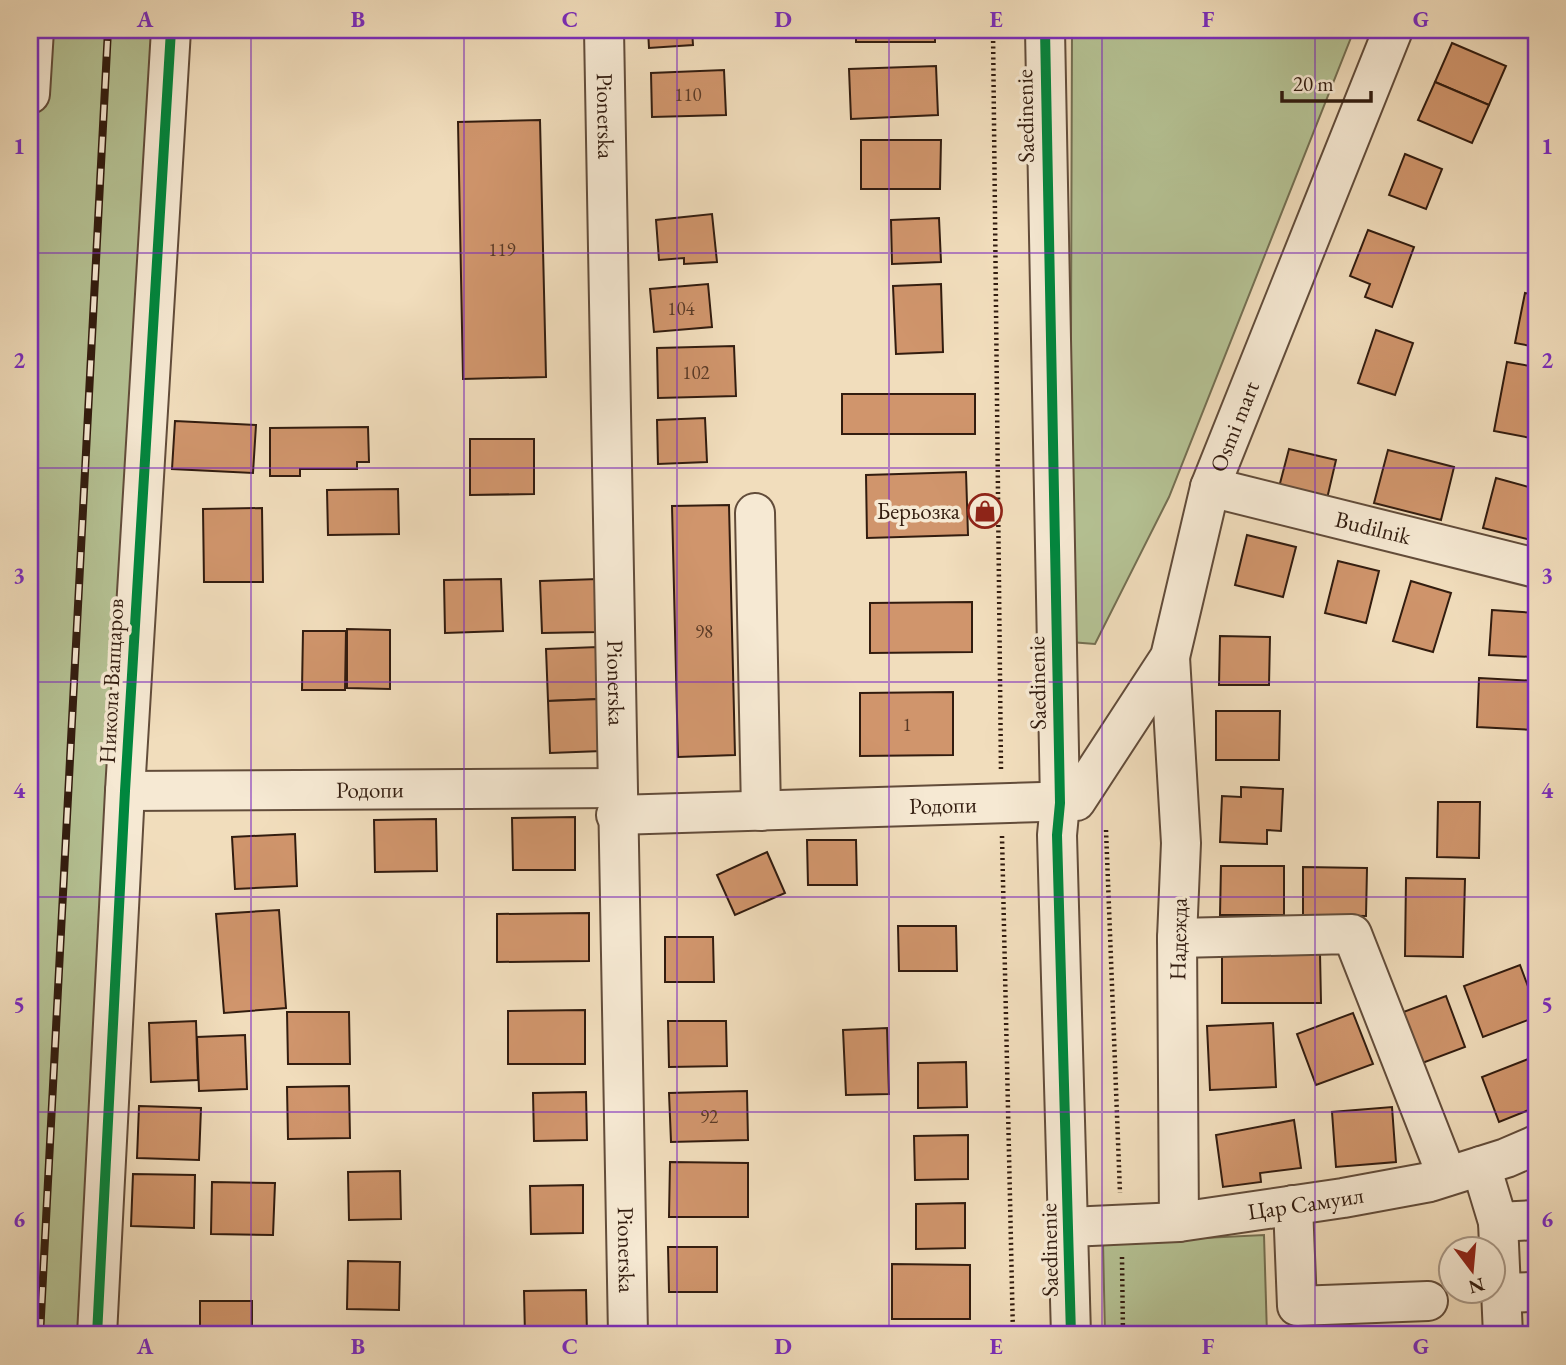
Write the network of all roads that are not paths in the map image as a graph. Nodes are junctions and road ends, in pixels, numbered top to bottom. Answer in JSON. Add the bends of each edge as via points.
{"nodes":[{"id":1,"x":34,"y":30,"type":"edge"},
{"id":2,"x":171,"y":30,"type":"edge"},
{"id":3,"x":604,"y":30,"type":"edge"},
{"id":4,"x":1045,"y":30,"type":"edge"},
{"id":5,"x":1393,"y":30,"type":"edge"},
{"id":6,"x":30,"y":94,"type":"edge"},
{"id":7,"x":1210,"y":487,"type":"junction"},
{"id":8,"x":755,"y":513,"type":"dead end"},
{"id":9,"x":1536,"y":568,"type":"edge"},
{"id":10,"x":1170,"y":657,"type":"junction"},
{"id":11,"x":125,"y":791,"type":"junction"},
{"id":12,"x":616,"y":802,"type":"junction"},
{"id":13,"x":761,"y":811,"type":"junction"},
{"id":14,"x":1064,"y":813,"type":"junction"},
{"id":15,"x":1177,"y":938,"type":"junction"},
{"id":16,"x":1536,"y":1144,"type":"edge"},
{"id":17,"x":1464,"y":1171,"type":"junction"},
{"id":18,"x":1293,"y":1205,"type":"junction"},
{"id":19,"x":1536,"y":1220,"type":"edge"},
{"id":20,"x":1179,"y":1222,"type":"junction"},
{"id":21,"x":1498,"y":1222,"type":"junction"},
{"id":22,"x":1069,"y":1227,"type":"junction"},
{"id":23,"x":1519,"y":1293,"type":"edge"},
{"id":24,"x":1428,"y":1301,"type":"dead end"},
{"id":25,"x":97,"y":1335,"type":"edge"},
{"id":26,"x":628,"y":1335,"type":"edge"},
{"id":27,"x":1071,"y":1335,"type":"edge"},
{"id":28,"x":1503,"y":1335,"type":"edge"}],
"edges":[{"from":1,"to":6,"type":"street"},
{"from":2,"to":11,"type":"street","name":"Никола Вапцаров"},
{"from":3,"to":12,"type":"street","name":"Pionerska"},
{"from":4,"to":14,"type":"street","name":"Saedinenie"},
{"from":5,"to":7,"type":"street","name":"Osmi mart"},
{"from":7,"to":9,"type":"street","name":"Budilnik"},
{"from":7,"to":10,"type":"street","name":"Osmi mart"},
{"from":8,"to":13,"type":"street"},
{"from":10,"to":14,"type":"street","name":"Osmi mart"},
{"from":10,"to":15,"type":"street","name":"Надежда","via":[[1181,843]]},
{"from":11,"to":12,"type":"street","name":"Родопи"},
{"from":11,"to":25,"type":"street","name":"Никола Вапцаров"},
{"from":12,"to":13,"type":"street","name":"Родопи"},
{"from":12,"to":26,"type":"street","name":"Pionerska"},
{"from":13,"to":14,"type":"street","name":"Родопи","via":[[1002,805]]},
{"from":14,"to":22,"type":"street","name":"Saedinenie"},
{"from":15,"to":17,"type":"street","via":[[1352,934]]},
{"from":15,"to":20,"type":"street","name":"Надежда"},
{"from":16,"to":17,"type":"street","name":"Цар Самуил"},
{"from":17,"to":18,"type":"street","name":"Цар Самуил"},
{"from":17,"to":21,"type":"street"},
{"from":18,"to":20,"type":"street","name":"Цар Самуил"},
{"from":18,"to":24,"type":"street","via":[[1297,1307]]},
{"from":19,"to":21,"type":"street"},
{"from":20,"to":22,"type":"street","name":"Цар Самуил"},
{"from":21,"to":23,"type":"street"},
{"from":22,"to":27,"type":"street","name":"Saedinenie"},
{"from":23,"to":28,"type":"street"}]}
